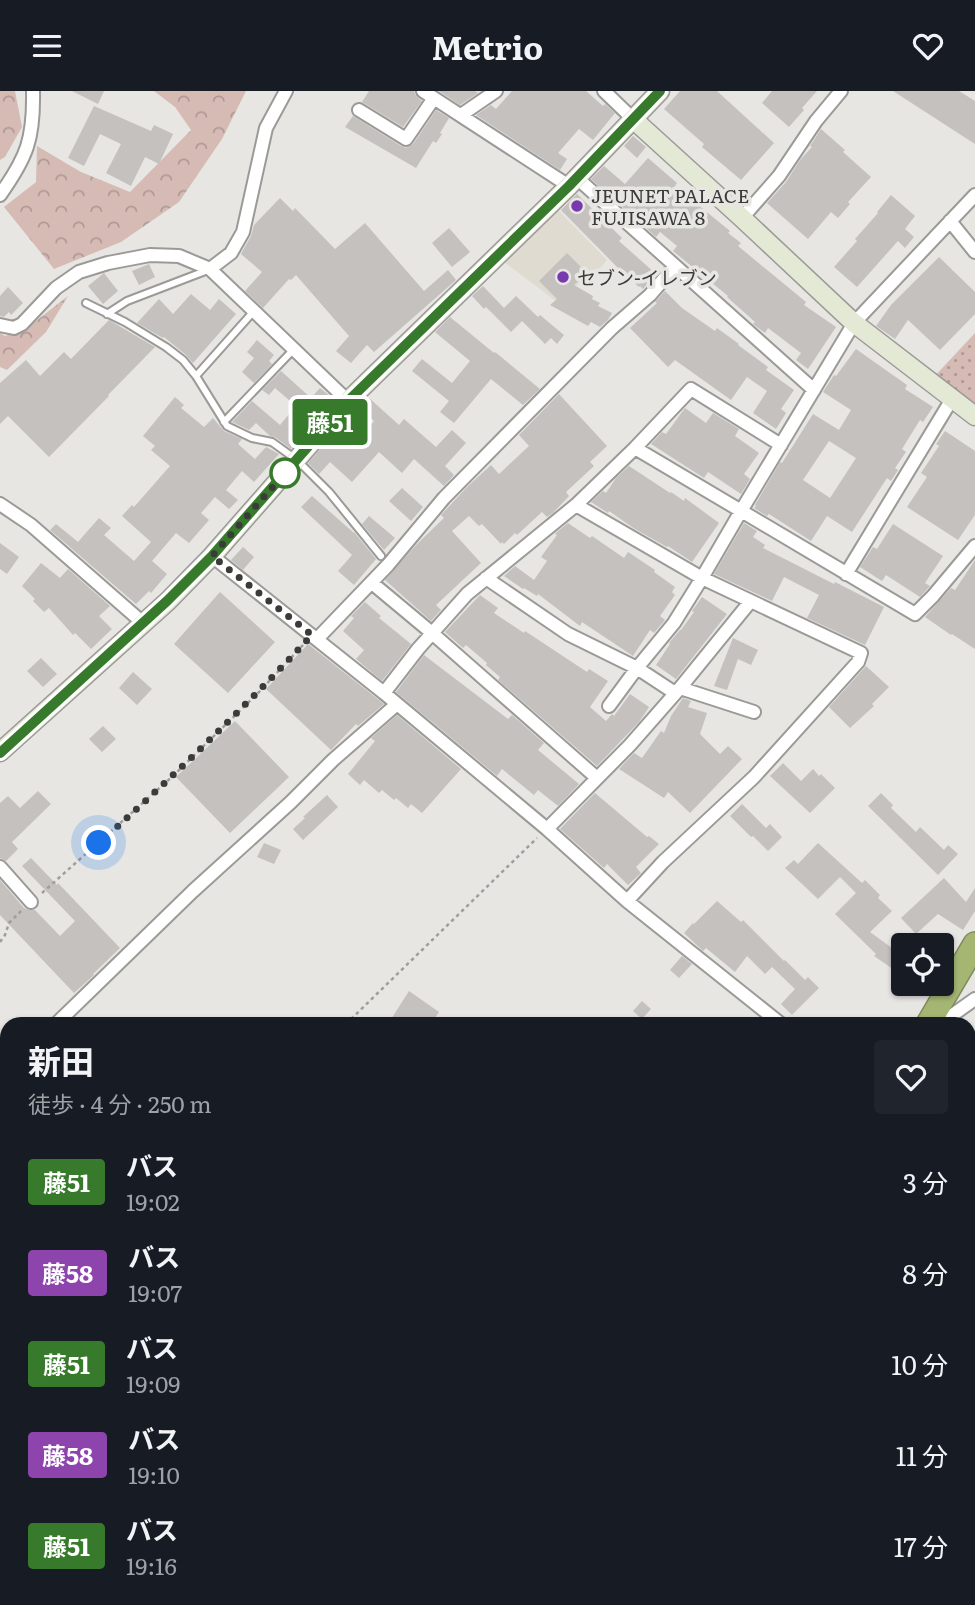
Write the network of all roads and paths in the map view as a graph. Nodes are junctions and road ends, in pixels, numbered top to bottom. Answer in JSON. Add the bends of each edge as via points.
{"nodes":[{"id":1,"x":33,"y":91,"type":"edge"},
{"id":2,"x":286,"y":91,"type":"edge"},
{"id":3,"x":496,"y":91,"type":"edge"},
{"id":4,"x":604,"y":91,"type":"edge"},
{"id":5,"x":660,"y":91,"type":"edge"},
{"id":6,"x":841,"y":91,"type":"edge"},
{"id":7,"x":429,"y":95,"type":"edge"},
{"id":8,"x":359,"y":110,"type":"dead end"},
{"id":9,"x":461,"y":115,"type":"junction"},
{"id":10,"x":634,"y":120,"type":"junction"},
{"id":11,"x":573,"y":182,"type":"junction"},
{"id":12,"x":0,"y":195,"type":"edge"},
{"id":13,"x":975,"y":195,"type":"edge"},
{"id":14,"x":742,"y":218,"type":"junction"},
{"id":15,"x":950,"y":221,"type":"junction"},
{"id":16,"x":975,"y":251,"type":"edge"},
{"id":17,"x":675,"y":266,"type":"junction"},
{"id":18,"x":210,"y":269,"type":"junction"},
{"id":19,"x":86,"y":303,"type":"dead end"},
{"id":20,"x":254,"y":311,"type":"junction"},
{"id":21,"x":107,"y":314,"type":"junction"},
{"id":22,"x":854,"y":323,"type":"junction"},
{"id":23,"x":0,"y":325,"type":"edge"},
{"id":24,"x":294,"y":349,"type":"junction"},
{"id":25,"x":196,"y":376,"type":"junction"},
{"id":26,"x":814,"y":390,"type":"junction"},
{"id":27,"x":952,"y":399,"type":"junction"},
{"id":28,"x":348,"y":401,"type":"junction"},
{"id":29,"x":975,"y":416,"type":"edge"},
{"id":30,"x":224,"y":422,"type":"junction"},
{"id":31,"x":782,"y":445,"type":"junction"},
{"id":32,"x":635,"y":448,"type":"junction"},
{"id":33,"x":297,"y":460,"type":"junction"},
{"id":34,"x":0,"y":504,"type":"edge"},
{"id":35,"x":576,"y":505,"type":"junction"},
{"id":36,"x":741,"y":511,"type":"junction"},
{"id":37,"x":975,"y":546,"type":"edge"},
{"id":38,"x":212,"y":556,"type":"junction"},
{"id":39,"x":381,"y":556,"type":"dead end"},
{"id":40,"x":846,"y":574,"type":"junction"},
{"id":41,"x":486,"y":577,"type":"junction"},
{"id":42,"x":702,"y":578,"type":"junction"},
{"id":43,"x":372,"y":583,"type":"junction"},
{"id":44,"x":750,"y":602,"type":"junction"},
{"id":45,"x":143,"y":623,"type":"junction"},
{"id":46,"x":432,"y":633,"type":"junction"},
{"id":47,"x":315,"y":637,"type":"junction"},
{"id":48,"x":637,"y":668,"type":"junction"},
{"id":49,"x":677,"y":691,"type":"junction"},
{"id":50,"x":384,"y":693,"type":"junction"},
{"id":51,"x":397,"y":704,"type":"junction"},
{"id":52,"x":609,"y":706,"type":"dead end"},
{"id":53,"x":754,"y":712,"type":"dead end"},
{"id":54,"x":0,"y":753,"type":"edge"},
{"id":55,"x":597,"y":778,"type":"junction"},
{"id":56,"x":547,"y":829,"type":"junction"},
{"id":57,"x":0,"y":867,"type":"edge"},
{"id":58,"x":627,"y":901,"type":"junction"},
{"id":59,"x":31,"y":902,"type":"junction"},
{"id":60,"x":0,"y":942,"type":"edge"},
{"id":61,"x":975,"y":943,"type":"edge"},
{"id":62,"x":975,"y":999,"type":"edge"},
{"id":63,"x":63,"y":1017,"type":"edge"},
{"id":64,"x":353,"y":1017,"type":"edge"},
{"id":65,"x":772,"y":1017,"type":"edge"},
{"id":66,"x":932,"y":1017,"type":"edge"},
{"id":67,"x":947,"y":1017,"type":"edge"}],
"edges":[{"from":1,"to":12,"type":"street","via":[[28,144]]},
{"from":2,"to":18,"type":"street","via":[[266,128],[243,232],[232,253]]},
{"from":3,"to":9,"type":"street"},
{"from":4,"to":10,"type":"street"},
{"from":5,"to":10,"type":"street"},
{"from":6,"to":14,"type":"street"},
{"from":7,"to":8,"type":"street","via":[[406,139]]},
{"from":7,"to":9,"type":"street"},
{"from":9,"to":11,"type":"street"},
{"from":10,"to":11,"type":"street"},
{"from":10,"to":14,"type":"street"},
{"from":11,"to":17,"type":"street"},
{"from":11,"to":28,"type":"street"},
{"from":13,"to":15,"type":"street"},
{"from":14,"to":22,"type":"street"},
{"from":15,"to":16,"type":"street"},
{"from":15,"to":22,"type":"street"},
{"from":17,"to":26,"type":"street"},
{"from":17,"to":43,"type":"street","via":[[444,498]]},
{"from":18,"to":20,"type":"street"},
{"from":18,"to":21,"type":"lane","via":[[127,301]]},
{"from":18,"to":23,"type":"street","via":[[164,255],[98,265],[69,277],[22,324],[14,328]]},
{"from":19,"to":21,"type":"lane"},
{"from":20,"to":24,"type":"street"},
{"from":20,"to":25,"type":"lane"},
{"from":21,"to":25,"type":"lane","via":[[166,347]]},
{"from":22,"to":26,"type":"street"},
{"from":22,"to":27,"type":"street"},
{"from":24,"to":28,"type":"street"},
{"from":24,"to":30,"type":"lane"},
{"from":25,"to":30,"type":"lane"},
{"from":26,"to":31,"type":"street"},
{"from":27,"to":29,"type":"street"},
{"from":27,"to":40,"type":"street"},
{"from":28,"to":33,"type":"street"},
{"from":30,"to":33,"type":"lane","via":[[239,433],[272,442]]},
{"from":31,"to":32,"type":"street","via":[[691,389]]},
{"from":31,"to":36,"type":"street"},
{"from":32,"to":35,"type":"street"},
{"from":32,"to":36,"type":"street"},
{"from":33,"to":38,"type":"street"},
{"from":33,"to":39,"type":"lane"},
{"from":34,"to":45,"type":"street","via":[[31,525]]},
{"from":35,"to":41,"type":"street"},
{"from":35,"to":42,"type":"street"},
{"from":36,"to":40,"type":"street"},
{"from":36,"to":42,"type":"street"},
{"from":37,"to":40,"type":"street","via":[[915,614]]},
{"from":38,"to":45,"type":"street"},
{"from":38,"to":47,"type":"street"},
{"from":41,"to":46,"type":"street"},
{"from":41,"to":48,"type":"street","via":[[568,634]]},
{"from":42,"to":44,"type":"street"},
{"from":42,"to":48,"type":"street","via":[[674,623]]},
{"from":43,"to":46,"type":"street"},
{"from":43,"to":47,"type":"street"},
{"from":44,"to":49,"type":"street"},
{"from":44,"to":58,"type":"street","via":[[862,653],[754,777]]},
{"from":45,"to":54,"type":"street"},
{"from":46,"to":50,"type":"street"},
{"from":46,"to":55,"type":"street"},
{"from":47,"to":50,"type":"street"},
{"from":47,"to":59,"type":"path","via":[[174,775]]},
{"from":48,"to":49,"type":"street"},
{"from":48,"to":52,"type":"street"},
{"from":49,"to":53,"type":"street"},
{"from":49,"to":55,"type":"street"},
{"from":50,"to":51,"type":"street"},
{"from":51,"to":56,"type":"street"},
{"from":51,"to":63,"type":"street"},
{"from":55,"to":56,"type":"street"},
{"from":56,"to":58,"type":"street"},
{"from":56,"to":64,"type":"path"},
{"from":57,"to":59,"type":"street"},
{"from":58,"to":65,"type":"street"},
{"from":59,"to":60,"type":"path","via":[[9,923]]},
{"from":61,"to":66,"type":"highway"},
{"from":62,"to":67,"type":"street"}]}
